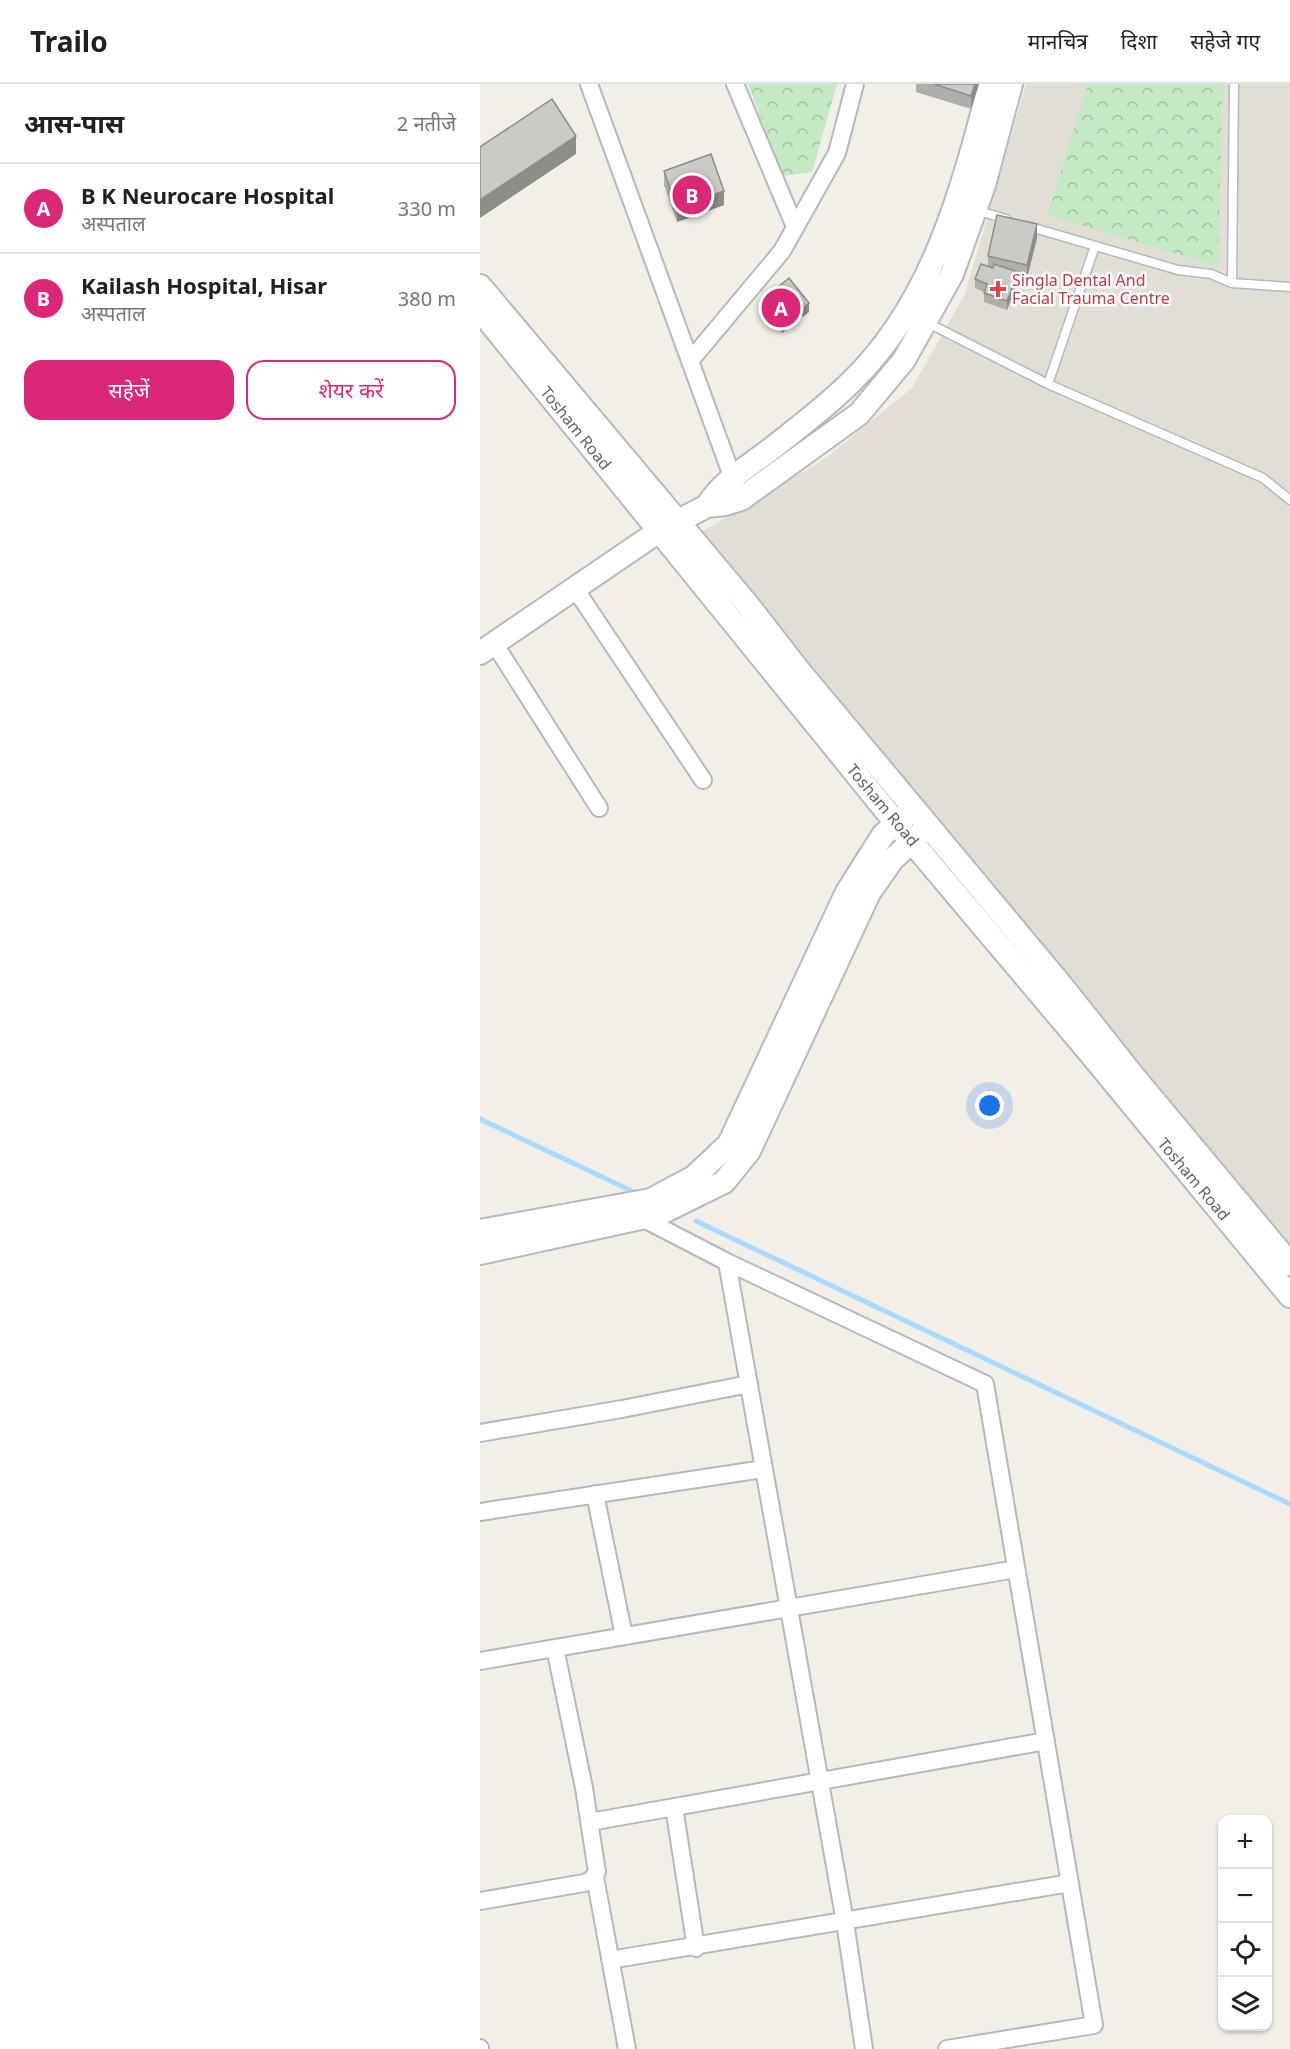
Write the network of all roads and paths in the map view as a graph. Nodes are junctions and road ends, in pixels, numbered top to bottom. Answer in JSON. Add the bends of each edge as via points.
{"nodes":[{"id":1,"x":589,"y":84,"type":"edge"},
{"id":2,"x":735,"y":84,"type":"edge"},
{"id":3,"x":855,"y":84,"type":"edge"},
{"id":4,"x":990,"y":84,"type":"edge"},
{"id":5,"x":1011,"y":84,"type":"edge"},
{"id":6,"x":1234,"y":84,"type":"edge"},
{"id":7,"x":965,"y":207,"type":"junction"},
{"id":8,"x":795,"y":227,"type":"junction"},
{"id":9,"x":1095,"y":246,"type":"junction"},
{"id":10,"x":1232,"y":284,"type":"junction"},
{"id":11,"x":480,"y":286,"type":"edge"},
{"id":12,"x":1290,"y":286,"type":"edge"},
{"id":13,"x":480,"y":310,"type":"edge"},
{"id":14,"x":925,"y":322,"type":"junction"},
{"id":15,"x":690,"y":361,"type":"junction"},
{"id":16,"x":1048,"y":384,"type":"junction"},
{"id":17,"x":792,"y":432,"type":"junction"},
{"id":18,"x":807,"y":453,"type":"junction"},
{"id":19,"x":732,"y":477,"type":"junction"},
{"id":20,"x":741,"y":499,"type":"junction"},
{"id":21,"x":1290,"y":500,"type":"edge"},
{"id":22,"x":707,"y":506,"type":"junction"},
{"id":23,"x":668,"y":526,"type":"junction"},
{"id":24,"x":574,"y":587,"type":"junction"},
{"id":25,"x":487,"y":648,"type":"edge"},
{"id":26,"x":703,"y":780,"type":"dead end"},
{"id":27,"x":599,"y":808,"type":"dead end"},
{"id":28,"x":904,"y":817,"type":"junction"},
{"id":29,"x":920,"y":834,"type":"junction"},
{"id":30,"x":617,"y":1206,"type":"junction"},
{"id":31,"x":642,"y":1218,"type":"junction"},
{"id":32,"x":480,"y":1231,"type":"edge"},
{"id":33,"x":480,"y":1253,"type":"edge"},
{"id":34,"x":727,"y":1262,"type":"junction"},
{"id":35,"x":1290,"y":1264,"type":"edge"},
{"id":36,"x":1290,"y":1296,"type":"edge"},
{"id":37,"x":749,"y":1384,"type":"junction"},
{"id":38,"x":480,"y":1433,"type":"edge"},
{"id":39,"x":764,"y":1469,"type":"junction"},
{"id":40,"x":596,"y":1494,"type":"junction"},
{"id":41,"x":480,"y":1512,"type":"edge"},
{"id":42,"x":1016,"y":1569,"type":"junction"},
{"id":43,"x":789,"y":1607,"type":"junction"},
{"id":44,"x":624,"y":1636,"type":"junction"},
{"id":45,"x":555,"y":1648,"type":"junction"},
{"id":46,"x":480,"y":1661,"type":"edge"},
{"id":47,"x":1046,"y":1741,"type":"junction"},
{"id":48,"x":820,"y":1781,"type":"junction"},
{"id":49,"x":674,"y":1807,"type":"junction"},
{"id":50,"x":590,"y":1822,"type":"junction"},
{"id":51,"x":595,"y":1877,"type":"junction"},
{"id":52,"x":1070,"y":1883,"type":"junction"},
{"id":53,"x":480,"y":1901,"type":"edge"},
{"id":54,"x":845,"y":1922,"type":"junction"},
{"id":55,"x":696,"y":1948,"type":"junction"},
{"id":56,"x":610,"y":1960,"type":"junction"},
{"id":57,"x":627,"y":2049,"type":"edge"},
{"id":58,"x":864,"y":2049,"type":"edge"},
{"id":59,"x":947,"y":2049,"type":"edge"}],
"edges":[{"from":1,"to":15,"type":"street"},
{"from":2,"to":8,"type":"street"},
{"from":3,"to":8,"type":"street","via":[[837,153]]},
{"from":4,"to":7,"type":"main road"},
{"from":5,"to":7,"type":"main road"},
{"from":6,"to":10,"type":"lane"},
{"from":7,"to":9,"type":"lane"},
{"from":7,"to":14,"type":"main road","via":[[952,274]]},
{"from":7,"to":17,"type":"main road","via":[[905,317],[852,381]]},
{"from":8,"to":15,"type":"street","via":[[782,251]]},
{"from":9,"to":10,"type":"lane","via":[[1178,270],[1211,274]]},
{"from":9,"to":16,"type":"lane"},
{"from":10,"to":12,"type":"lane"},
{"from":11,"to":23,"type":"main road","name":"Tosham Road"},
{"from":13,"to":23,"type":"main road","name":"Tosham Road"},
{"from":14,"to":16,"type":"lane"},
{"from":14,"to":18,"type":"main road","via":[[904,360],[859,414]]},
{"from":15,"to":19,"type":"street"},
{"from":16,"to":21,"type":"lane","via":[[1263,478]]},
{"from":17,"to":18,"type":"main road"},
{"from":17,"to":19,"type":"main road"},
{"from":18,"to":20,"type":"main road"},
{"from":19,"to":20,"type":"street"},
{"from":19,"to":22,"type":"main road","via":[[718,488]]},
{"from":20,"to":22,"type":"main road"},
{"from":22,"to":23,"type":"main road"},
{"from":23,"to":24,"type":"main road"},
{"from":23,"to":28,"type":"main road","name":"Tosham Road"},
{"from":24,"to":25,"type":"main road"},
{"from":24,"to":26,"type":"street"},
{"from":25,"to":27,"type":"street"},
{"from":28,"to":29,"type":"main road","name":"Tosham Road"},
{"from":28,"to":30,"type":"main road","via":[[870,854],[847,892],[729,1144],[694,1177],[651,1200]]},
{"from":29,"to":31,"type":"main road","via":[[892,860],[870,893],[749,1151],[724,1182],[659,1215]]},
{"from":29,"to":35,"type":"main road","name":"Tosham Road","via":[[1062,986]]},
{"from":29,"to":36,"type":"main road","name":"Tosham Road"},
{"from":30,"to":31,"type":"street"},
{"from":30,"to":32,"type":"main road"},
{"from":31,"to":33,"type":"main road"},
{"from":31,"to":34,"type":"street"},
{"from":34,"to":37,"type":"street"},
{"from":34,"to":42,"type":"street","via":[[985,1384]]},
{"from":37,"to":38,"type":"street"},
{"from":37,"to":39,"type":"street"},
{"from":39,"to":40,"type":"street"},
{"from":39,"to":43,"type":"street"},
{"from":40,"to":41,"type":"street"},
{"from":40,"to":44,"type":"street"},
{"from":42,"to":43,"type":"street"},
{"from":42,"to":47,"type":"street"},
{"from":43,"to":44,"type":"street"},
{"from":43,"to":48,"type":"street"},
{"from":44,"to":45,"type":"street"},
{"from":45,"to":46,"type":"street"},
{"from":45,"to":50,"type":"street"},
{"from":47,"to":48,"type":"street"},
{"from":47,"to":52,"type":"street"},
{"from":48,"to":49,"type":"street"},
{"from":48,"to":54,"type":"street"},
{"from":49,"to":50,"type":"street"},
{"from":49,"to":55,"type":"street"},
{"from":50,"to":51,"type":"street","via":[[597,1861]]},
{"from":51,"to":53,"type":"street","via":[[584,1883]]},
{"from":51,"to":56,"type":"street"},
{"from":52,"to":54,"type":"street"},
{"from":52,"to":59,"type":"street","via":[[1094,2025]]},
{"from":54,"to":55,"type":"street"},
{"from":54,"to":58,"type":"street"},
{"from":55,"to":56,"type":"street"},
{"from":56,"to":57,"type":"street"}]}
